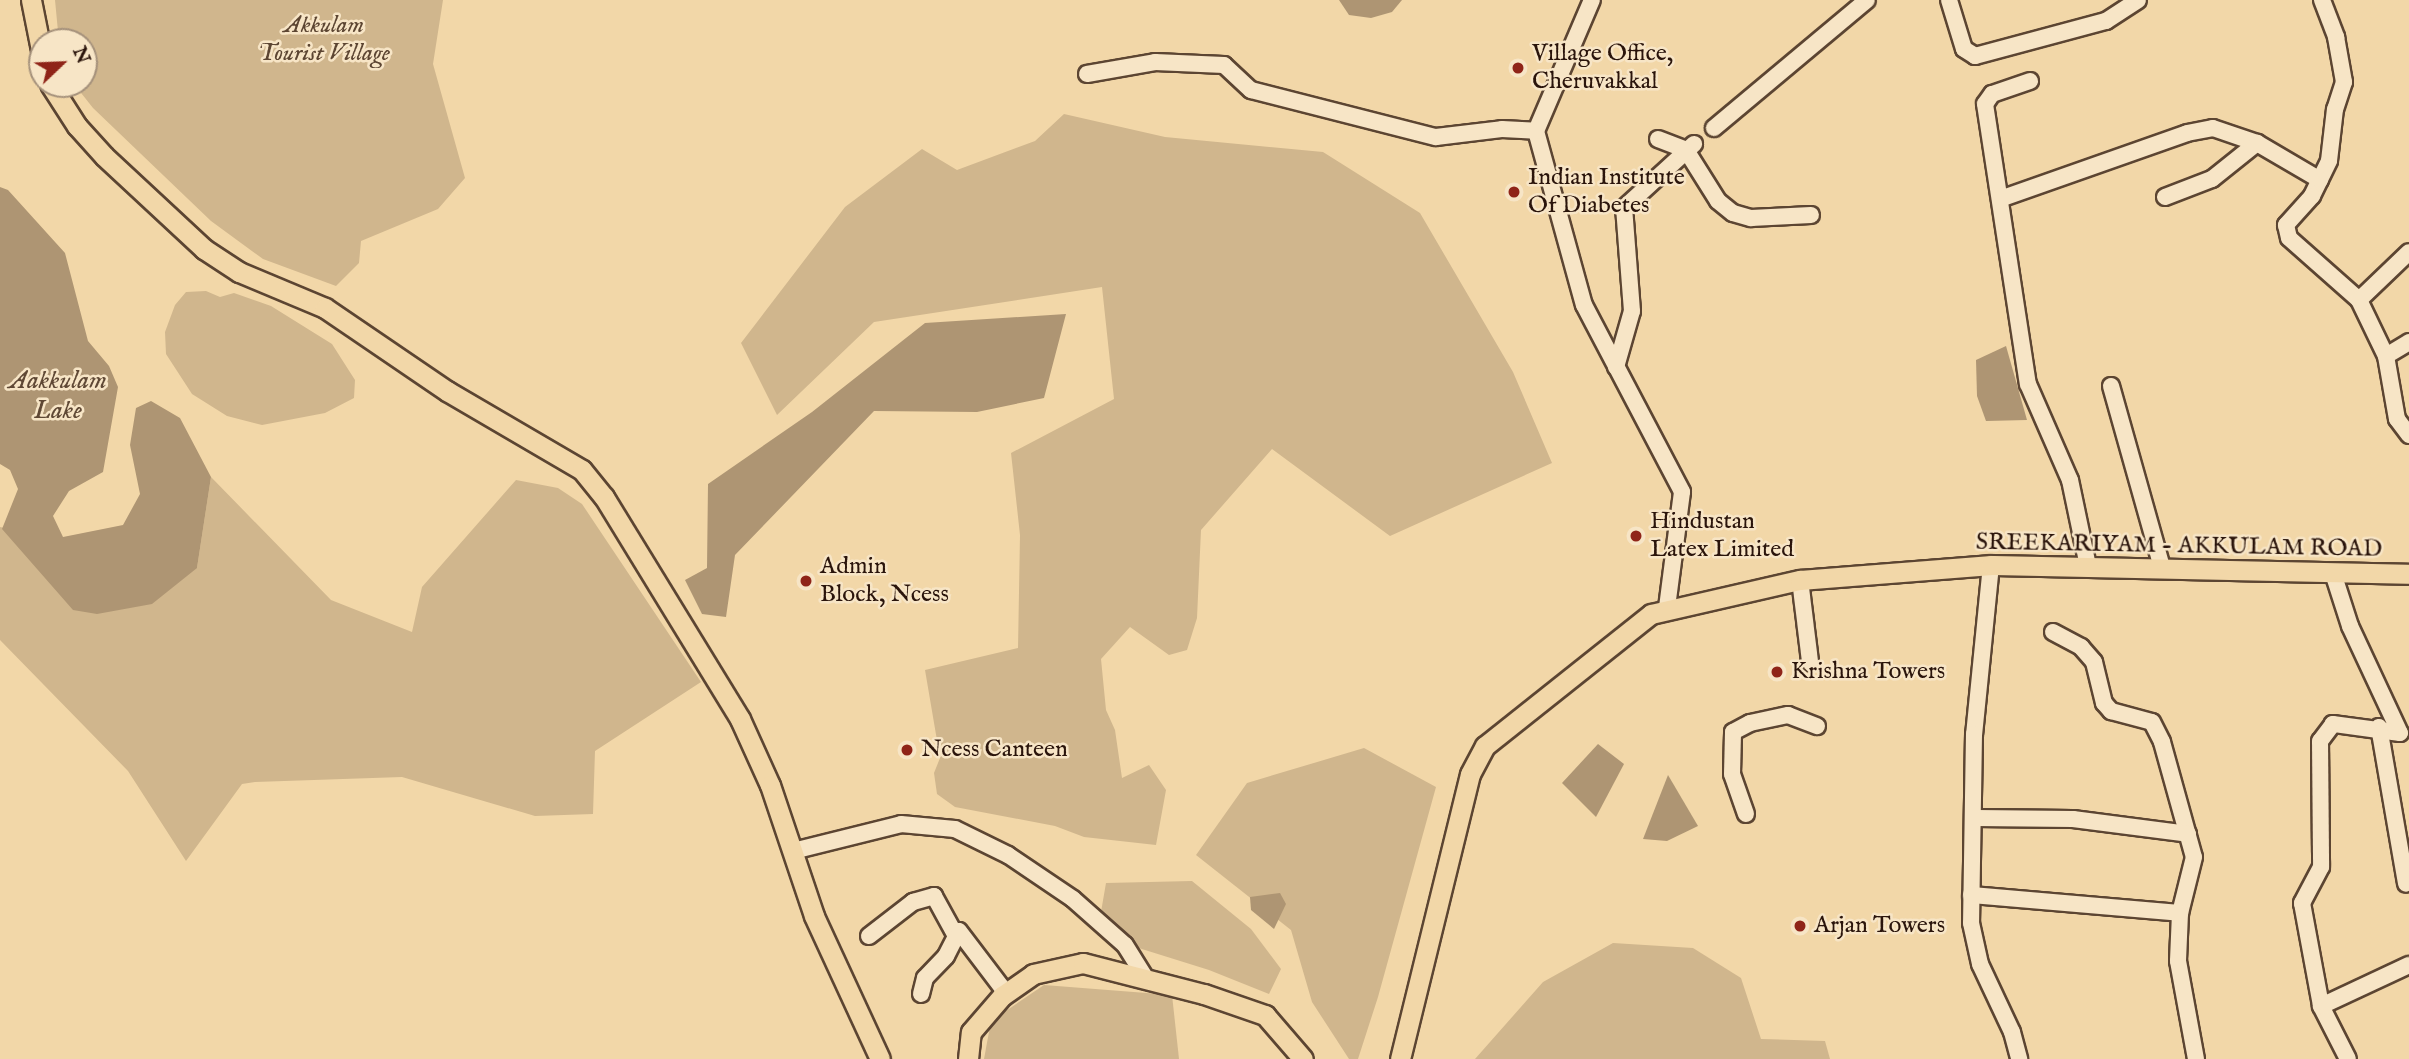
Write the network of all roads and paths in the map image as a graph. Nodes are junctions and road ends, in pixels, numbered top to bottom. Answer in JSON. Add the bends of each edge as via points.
{"nodes":[{"id":1,"x":31,"y":0,"type":"edge"},
{"id":2,"x":1592,"y":0,"type":"edge"},
{"id":3,"x":1867,"y":0,"type":"edge"},
{"id":4,"x":1949,"y":0,"type":"edge"},
{"id":5,"x":2138,"y":0,"type":"edge"},
{"id":6,"x":2322,"y":0,"type":"edge"},
{"id":7,"x":37,"y":28,"type":"edge"},
{"id":8,"x":1087,"y":74,"type":"dead end"},
{"id":9,"x":2031,"y":81,"type":"dead end"},
{"id":10,"x":59,"y":98,"type":"edge"},
{"id":11,"x":1714,"y":128,"type":"dead end"},
{"id":12,"x":1536,"y":131,"type":"junction"},
{"id":13,"x":1658,"y":139,"type":"dead end"},
{"id":14,"x":2257,"y":143,"type":"junction"},
{"id":15,"x":1690,"y":147,"type":"junction"},
{"id":16,"x":2320,"y":180,"type":"junction"},
{"id":17,"x":2165,"y":197,"type":"dead end"},
{"id":18,"x":2000,"y":199,"type":"junction"},
{"id":19,"x":1811,"y":215,"type":"dead end"},
{"id":20,"x":2409,"y":251,"type":"edge"},
{"id":21,"x":2359,"y":300,"type":"junction"},
{"id":22,"x":2409,"y":342,"type":"edge"},
{"id":23,"x":2386,"y":356,"type":"junction"},
{"id":24,"x":1616,"y":367,"type":"junction"},
{"id":25,"x":2111,"y":386,"type":"dead end"},
{"id":26,"x":2409,"y":435,"type":"edge"},
{"id":27,"x":1991,"y":565,"type":"junction"},
{"id":28,"x":2088,"y":566,"type":"junction"},
{"id":29,"x":2162,"y":567,"type":"junction"},
{"id":30,"x":2333,"y":573,"type":"junction"},
{"id":31,"x":2409,"y":573,"type":"edge"},
{"id":32,"x":1800,"y":580,"type":"junction"},
{"id":33,"x":1667,"y":608,"type":"junction"},
{"id":34,"x":2053,"y":632,"type":"dead end"},
{"id":35,"x":1810,"y":662,"type":"dead end"},
{"id":36,"x":1817,"y":726,"type":"dead end"},
{"id":37,"x":2379,"y":727,"type":"junction"},
{"id":38,"x":2405,"y":735,"type":"edge"},
{"id":39,"x":1746,"y":814,"type":"dead end"},
{"id":40,"x":1976,"y":818,"type":"junction"},
{"id":41,"x":2188,"y":834,"type":"junction"},
{"id":42,"x":793,"y":851,"type":"junction"},
{"id":43,"x":2406,"y":884,"type":"dead end"},
{"id":44,"x":1972,"y":895,"type":"junction"},
{"id":45,"x":2180,"y":913,"type":"junction"},
{"id":46,"x":869,"y":936,"type":"dead end"},
{"id":47,"x":956,"y":936,"type":"junction"},
{"id":48,"x":2409,"y":965,"type":"edge"},
{"id":49,"x":1146,"y":979,"type":"junction"},
{"id":50,"x":1006,"y":993,"type":"junction"},
{"id":51,"x":921,"y":994,"type":"dead end"},
{"id":52,"x":2322,"y":1006,"type":"junction"},
{"id":53,"x":880,"y":1059,"type":"edge"},
{"id":54,"x":968,"y":1059,"type":"edge"},
{"id":55,"x":1303,"y":1059,"type":"edge"},
{"id":56,"x":1400,"y":1059,"type":"edge"},
{"id":57,"x":2018,"y":1059,"type":"edge"},
{"id":58,"x":2196,"y":1059,"type":"edge"},
{"id":59,"x":2348,"y":1059,"type":"edge"}],
"edges":[{"from":1,"to":7,"type":"main road"},
{"from":2,"to":12,"type":"street"},
{"from":3,"to":11,"type":"street"},
{"from":4,"to":5,"type":"street","via":[[1964,50],[1971,56],[2106,21]]},
{"from":6,"to":16,"type":"street","via":[[2336,37],[2344,82],[2335,109],[2329,161]]},
{"from":8,"to":12,"type":"street","via":[[1155,62],[1224,65],[1251,90],[1436,137],[1502,129]]},
{"from":9,"to":18,"type":"street","via":[[1992,94],[1985,104]]},
{"from":10,"to":42,"type":"main road","via":[[104,156],[204,249],[239,272],[325,308],[447,391],[582,470],[604,497],[740,719]]},
{"from":12,"to":24,"type":"street","via":[[1584,305]]},
{"from":13,"to":15,"type":"street"},
{"from":14,"to":16,"type":"street"},
{"from":14,"to":17,"type":"street","via":[[2212,179]]},
{"from":14,"to":18,"type":"street","via":[[2223,129],[2200,129]]},
{"from":15,"to":19,"type":"street","via":[[1718,201],[1733,213],[1751,218]]},
{"from":15,"to":24,"type":"street","via":[[1624,208],[1632,311]]},
{"from":16,"to":21,"type":"street","via":[[2286,225],[2289,238]]},
{"from":18,"to":28,"type":"street","via":[[2028,384],[2070,480]]},
{"from":20,"to":21,"type":"street"},
{"from":21,"to":23,"type":"street"},
{"from":22,"to":23,"type":"street"},
{"from":23,"to":26,"type":"street","via":[[2397,419]]},
{"from":24,"to":33,"type":"street","via":[[1682,492]]},
{"from":25,"to":29,"type":"street"},
{"from":27,"to":28,"type":"main road","name":"SREEKARIYAM - AKKULAM ROAD"},
{"from":27,"to":32,"type":"main road","name":"SREEKARIYAM - AKKULAM ROAD"},
{"from":27,"to":40,"type":"street","via":[[1975,734]]},
{"from":28,"to":29,"type":"main road","name":"SREEKARIYAM - AKKULAM ROAD"},
{"from":29,"to":30,"type":"main road","name":"SREEKARIYAM - AKKULAM ROAD"},
{"from":30,"to":31,"type":"main road","name":"SREEKARIYAM - AKKULAM ROAD"},
{"from":30,"to":38,"type":"street","via":[[2350,626]]},
{"from":32,"to":33,"type":"main road","name":"SREEKARIYAM - AKKULAM ROAD"},
{"from":32,"to":35,"type":"street"},
{"from":33,"to":56,"type":"main road","name":"SREEKARIYAM - AKKULAM ROAD","via":[[1631,625],[1485,746],[1471,774]]},
{"from":34,"to":41,"type":"street","via":[[2081,647],[2094,662],[2110,711],[2152,722]]},
{"from":36,"to":39,"type":"street","via":[[1788,715],[1733,732],[1732,774]]},
{"from":37,"to":38,"type":"street"},
{"from":37,"to":43,"type":"street"},
{"from":37,"to":52,"type":"street","via":[[2333,724],[2320,741],[2321,867],[2302,903]]},
{"from":40,"to":41,"type":"street","via":[[2087,820]]},
{"from":40,"to":44,"type":"street"},
{"from":41,"to":45,"type":"street","via":[[2194,857]]},
{"from":42,"to":49,"type":"street","via":[[901,824],[955,829],[1008,855],[1073,899],[1125,945]]},
{"from":42,"to":53,"type":"main road","via":[[814,916]]},
{"from":44,"to":45,"type":"street"},
{"from":44,"to":57,"type":"street","via":[[1971,923],[1980,964],[2012,1032]]},
{"from":45,"to":58,"type":"street","via":[[2181,987]]},
{"from":46,"to":47,"type":"street","via":[[913,902],[934,896]]},
{"from":47,"to":50,"type":"street","via":[[959,931]]},
{"from":47,"to":51,"type":"street","via":[[925,978]]},
{"from":48,"to":52,"type":"street"},
{"from":49,"to":50,"type":"main road","via":[[1083,964],[1032,974]]},
{"from":49,"to":55,"type":"main road","via":[[1265,1015]]},
{"from":50,"to":54,"type":"main road","via":[[971,1032]]},
{"from":52,"to":59,"type":"street"}]}
